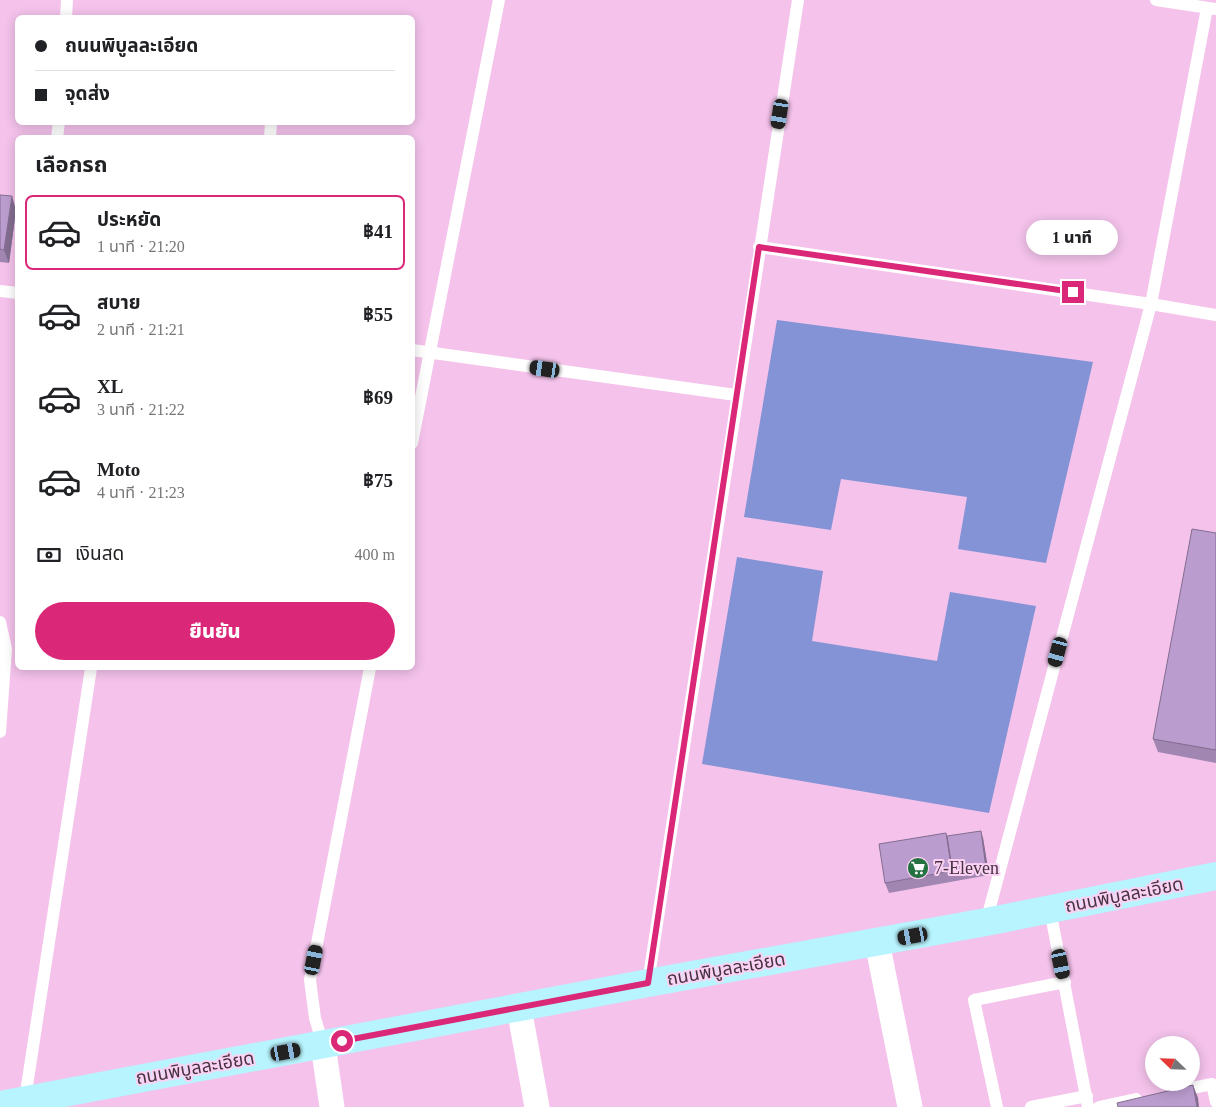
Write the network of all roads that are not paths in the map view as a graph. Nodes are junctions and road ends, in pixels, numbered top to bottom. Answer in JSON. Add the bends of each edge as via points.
{"nodes":[{"id":1,"x":67,"y":0,"type":"edge"},
{"id":2,"x":498,"y":0,"type":"edge"},
{"id":3,"x":798,"y":0,"type":"edge"},
{"id":4,"x":1156,"y":0,"type":"edge"},
{"id":5,"x":1212,"y":9,"type":"edge"},
{"id":6,"x":66,"y":15,"type":"edge"},
{"id":7,"x":759,"y":247,"type":"junction"},
{"id":8,"x":0,"y":290,"type":"edge"},
{"id":9,"x":15,"y":292,"type":"edge"},
{"id":10,"x":1151,"y":304,"type":"junction"},
{"id":11,"x":1216,"y":315,"type":"edge"},
{"id":12,"x":415,"y":350,"type":"edge"},
{"id":13,"x":430,"y":353,"type":"junction"},
{"id":14,"x":736,"y":395,"type":"junction"},
{"id":15,"x":415,"y":429,"type":"edge"},
{"id":16,"x":0,"y":622,"type":"edge"},
{"id":17,"x":91,"y":670,"type":"edge"},
{"id":18,"x":370,"y":670,"type":"edge"},
{"id":19,"x":0,"y":732,"type":"edge"},
{"id":20,"x":1216,"y":876,"type":"edge"},
{"id":21,"x":1050,"y":910,"type":"junction"},
{"id":22,"x":986,"y":922,"type":"junction"},
{"id":23,"x":877,"y":942,"type":"junction"},
{"id":24,"x":1065,"y":982,"type":"junction"},
{"id":25,"x":648,"y":983,"type":"junction"},
{"id":26,"x":519,"y":1008,"type":"junction"},
{"id":27,"x":323,"y":1045,"type":"junction"},
{"id":28,"x":1165,"y":1093,"type":"edge"},
{"id":29,"x":1146,"y":1097,"type":"edge"},
{"id":30,"x":12,"y":1102,"type":"edge"},
{"id":31,"x":1088,"y":1102,"type":"edge"},
{"id":32,"x":1216,"y":1102,"type":"edge"},
{"id":33,"x":332,"y":1107,"type":"edge"},
{"id":34,"x":537,"y":1107,"type":"edge"},
{"id":35,"x":910,"y":1107,"type":"edge"},
{"id":36,"x":997,"y":1107,"type":"edge"},
{"id":37,"x":1031,"y":1107,"type":"edge"},
{"id":38,"x":1099,"y":1107,"type":"edge"}],
"edges":[{"from":1,"to":6,"type":"lane"},
{"from":2,"to":13,"type":"lane"},
{"from":3,"to":7,"type":"lane"},
{"from":4,"to":5,"type":"lane"},
{"from":5,"to":10,"type":"lane"},
{"from":7,"to":10,"type":"lane"},
{"from":7,"to":14,"type":"lane"},
{"from":8,"to":9,"type":"lane"},
{"from":10,"to":11,"type":"lane"},
{"from":10,"to":22,"type":"lane"},
{"from":12,"to":13,"type":"lane"},
{"from":13,"to":14,"type":"lane"},
{"from":13,"to":15,"type":"lane"},
{"from":14,"to":25,"type":"lane"},
{"from":16,"to":19,"type":"lane","via":[[6,649]]},
{"from":17,"to":30,"type":"lane"},
{"from":18,"to":27,"type":"lane","via":[[310,980],[315,1018]]},
{"from":20,"to":21,"type":"street","name":"ถนนพิบูลละเอียด"},
{"from":21,"to":22,"type":"street","name":"ถนนพิบูลละเอียด"},
{"from":21,"to":24,"type":"lane"},
{"from":22,"to":23,"type":"street","name":"ถนนพิบูลละเอียด"},
{"from":23,"to":25,"type":"street","name":"ถนนพิบูลละเอียด"},
{"from":23,"to":35,"type":"street"},
{"from":24,"to":31,"type":"lane"},
{"from":24,"to":36,"type":"lane","via":[[974,1000]]},
{"from":25,"to":26,"type":"street","name":"ถนนพิบูลละเอียด"},
{"from":26,"to":27,"type":"street","name":"ถนนพิบูลละเอียด"},
{"from":26,"to":34,"type":"street"},
{"from":27,"to":30,"type":"street","name":"ถนนพิบูลละเอียด"},
{"from":27,"to":33,"type":"street"},
{"from":28,"to":32,"type":"lane","via":[[1212,1084]]},
{"from":29,"to":38,"type":"lane"},
{"from":31,"to":37,"type":"lane"}]}
